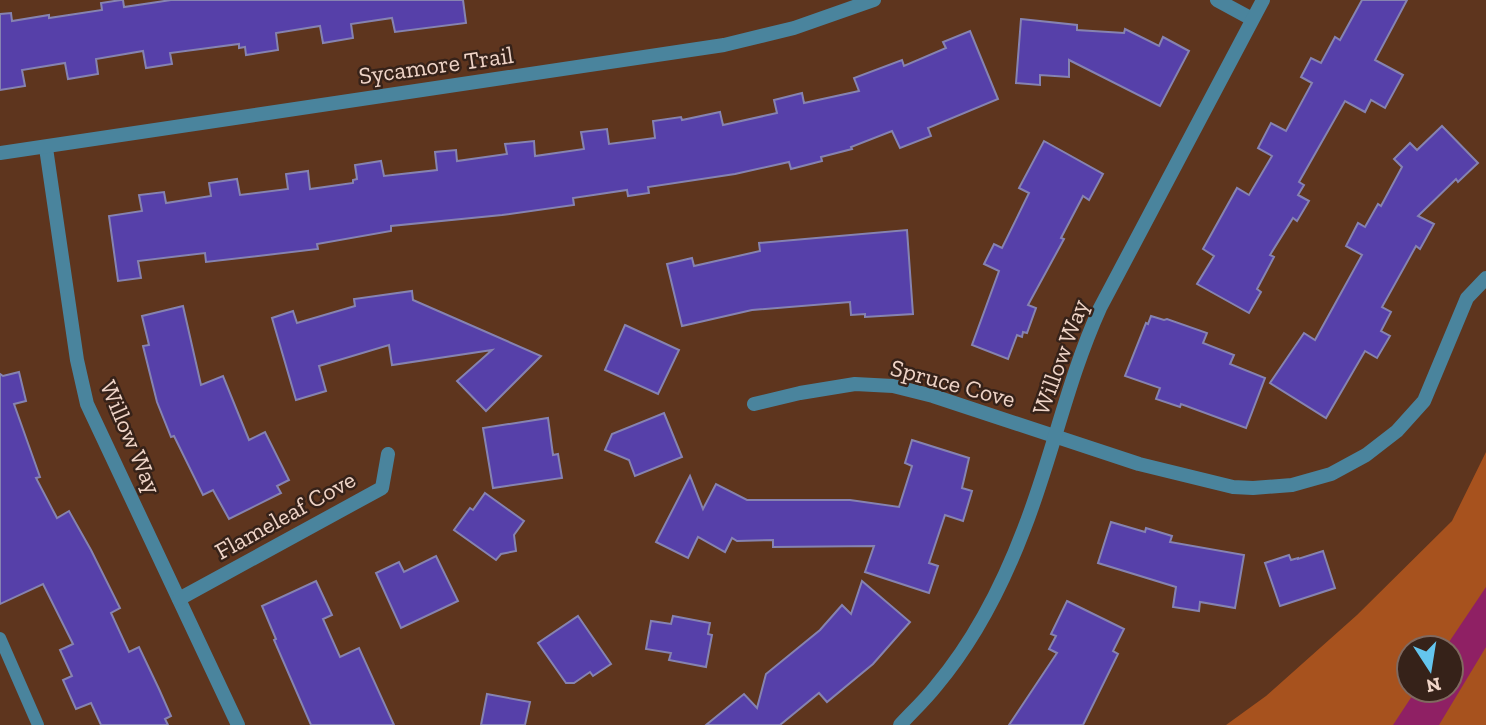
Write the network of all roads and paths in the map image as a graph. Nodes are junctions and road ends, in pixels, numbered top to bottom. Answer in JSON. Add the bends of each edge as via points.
{"nodes":[{"id":1,"x":874,"y":0,"type":"edge"},
{"id":2,"x":1217,"y":0,"type":"edge"},
{"id":3,"x":1263,"y":0,"type":"edge"},
{"id":4,"x":1252,"y":19,"type":"junction"},
{"id":5,"x":46,"y":148,"type":"junction"},
{"id":6,"x":0,"y":153,"type":"edge"},
{"id":7,"x":1486,"y":278,"type":"edge"},
{"id":8,"x":754,"y":404,"type":"dead end"},
{"id":9,"x":1055,"y":436,"type":"junction"},
{"id":10,"x":388,"y":454,"type":"dead end"},
{"id":11,"x":179,"y":599,"type":"junction"},
{"id":12,"x":0,"y":639,"type":"edge"},
{"id":13,"x":38,"y":725,"type":"edge"},
{"id":14,"x":238,"y":725,"type":"edge"},
{"id":15,"x":900,"y":725,"type":"edge"}],
"edges":[{"from":1,"to":5,"type":"street","name":"Sycamore Trail","via":[[794,28],[724,45]]},
{"from":2,"to":4,"type":"street"},
{"from":3,"to":4,"type":"street","name":"Willow Way"},
{"from":4,"to":9,"type":"street","name":"Willow Way","via":[[1100,308],[1081,349]]},
{"from":5,"to":6,"type":"street","name":"Sycamore Trail"},
{"from":5,"to":11,"type":"street","name":"Willow Way","via":[[77,360],[88,404]]},
{"from":7,"to":9,"type":"street","name":"Spruce Cove","via":[[1467,298],[1424,401],[1383,444],[1331,474],[1292,485],[1233,487],[1139,464]]},
{"from":8,"to":9,"type":"street","name":"Spruce Cove","via":[[855,384],[893,386]]},
{"from":9,"to":15,"type":"street","name":"Willow Way","via":[[1024,528],[986,610],[937,686]]},
{"from":10,"to":11,"type":"street","name":"Flameleaf Cove","via":[[382,488]]},
{"from":11,"to":14,"type":"street","name":"Willow Way"},
{"from":12,"to":13,"type":"lane"}]}
